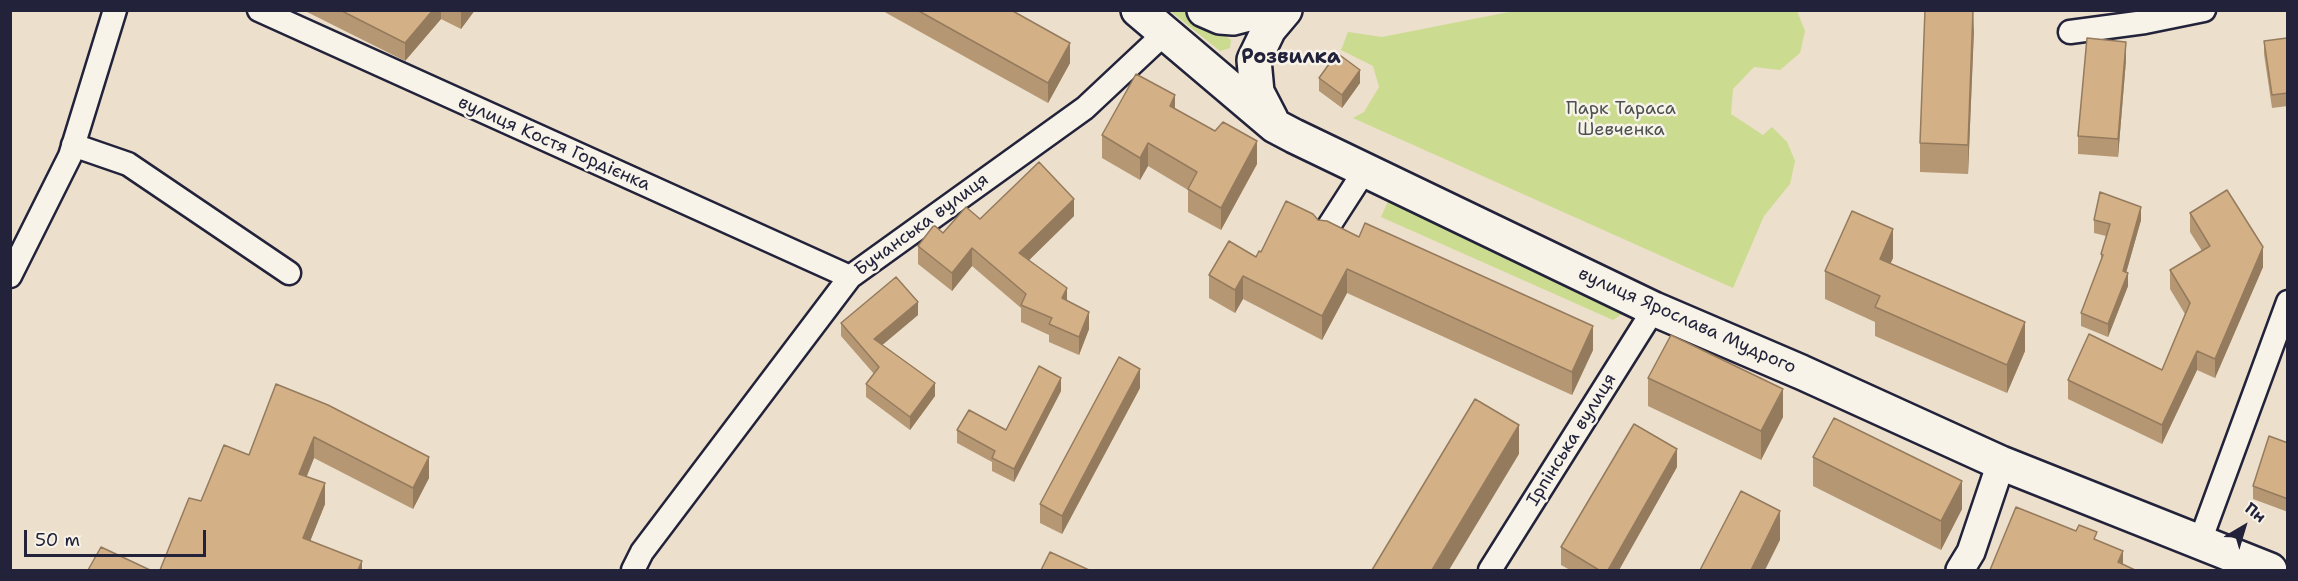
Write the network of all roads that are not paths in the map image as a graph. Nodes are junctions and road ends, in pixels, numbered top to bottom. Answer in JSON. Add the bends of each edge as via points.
{"nodes":[{"id":1,"x":115,"y":10,"type":"edge"},
{"id":2,"x":259,"y":10,"type":"edge"},
{"id":3,"x":1138,"y":10,"type":"edge"},
{"id":4,"x":1204,"y":10,"type":"edge"},
{"id":5,"x":1264,"y":10,"type":"edge"},
{"id":6,"x":1285,"y":10,"type":"edge"},
{"id":7,"x":2204,"y":10,"type":"edge"},
{"id":8,"x":2070,"y":32,"type":"dead end"},
{"id":9,"x":1165,"y":33,"type":"junction"},
{"id":10,"x":1275,"y":126,"type":"junction"},
{"id":11,"x":73,"y":145,"type":"junction"},
{"id":12,"x":1365,"y":170,"type":"junction"},
{"id":13,"x":1325,"y":232,"type":"edge"},
{"id":14,"x":289,"y":273,"type":"dead end"},
{"id":15,"x":10,"y":276,"type":"edge"},
{"id":16,"x":850,"y":277,"type":"junction"},
{"id":17,"x":2288,"y":302,"type":"edge"},
{"id":18,"x":1654,"y":309,"type":"junction"},
{"id":19,"x":2001,"y":463,"type":"junction"},
{"id":20,"x":2199,"y":544,"type":"junction"},
{"id":21,"x":633,"y":570,"type":"edge"},
{"id":22,"x":1490,"y":570,"type":"edge"},
{"id":23,"x":1960,"y":570,"type":"edge"},
{"id":24,"x":2270,"y":570,"type":"edge"}],
"edges":[{"from":1,"to":11,"type":"street"},
{"from":2,"to":16,"type":"street","name":"вулиця Костя Гордієнка"},
{"from":3,"to":9,"type":"main road","name":"вулиця Ярослава Мудрого"},
{"from":4,"to":5,"type":"main road","via":[[1233,18]]},
{"from":6,"to":10,"type":"main road","via":[[1269,29],[1254,60],[1257,92]]},
{"from":7,"to":8,"type":"street"},
{"from":9,"to":10,"type":"main road","name":"вулиця Ярослава Мудрого"},
{"from":9,"to":16,"type":"street","name":"Бучанська вулиця","via":[[1085,108]]},
{"from":10,"to":12,"type":"main road","name":"вулиця Ярослава Мудрого"},
{"from":11,"to":14,"type":"street","via":[[128,164]]},
{"from":11,"to":15,"type":"street"},
{"from":12,"to":13,"type":"street"},
{"from":12,"to":18,"type":"main road","name":"вулиця Ярослава Мудрого"},
{"from":16,"to":21,"type":"street","name":"Бучанська вулиця","via":[[642,552]]},
{"from":17,"to":20,"type":"street"},
{"from":18,"to":19,"type":"main road","name":"вулиця Ярослава Мудрого"},
{"from":18,"to":22,"type":"street","name":"Ірпінська вулиця"},
{"from":19,"to":20,"type":"main road","name":"вулиця Ярослава Мудрого"},
{"from":19,"to":23,"type":"street","via":[[1971,552]]},
{"from":20,"to":24,"type":"main road","name":"вулиця Ярослава Мудрого"}]}
